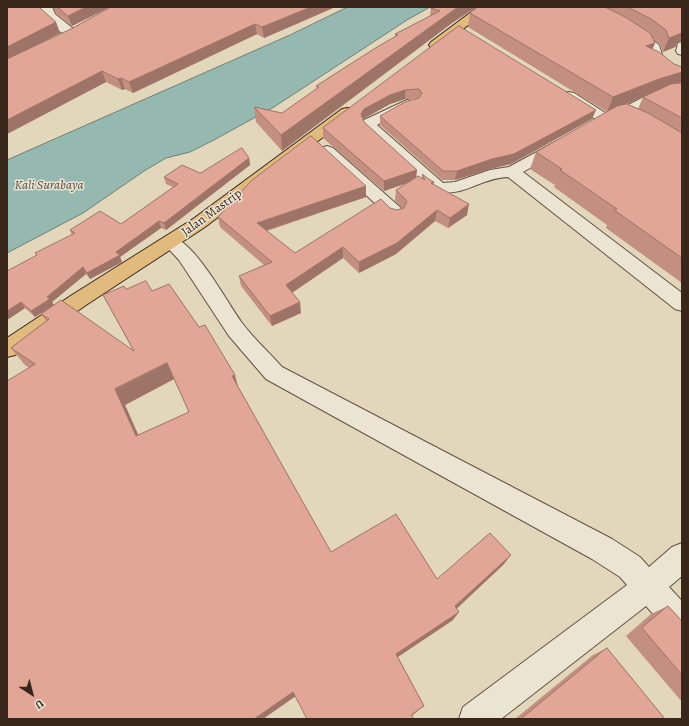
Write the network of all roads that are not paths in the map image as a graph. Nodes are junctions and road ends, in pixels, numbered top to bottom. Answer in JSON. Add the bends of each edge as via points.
{"nodes":[{"id":1,"x":46,"y":7,"type":"edge"},
{"id":2,"x":485,"y":7,"type":"edge"},
{"id":3,"x":585,"y":7,"type":"edge"},
{"id":4,"x":85,"y":27,"type":"edge"},
{"id":5,"x":72,"y":34,"type":"junction"},
{"id":6,"x":59,"y":40,"type":"edge"},
{"id":7,"x":682,"y":46,"type":"edge"},
{"id":8,"x":682,"y":51,"type":"edge"},
{"id":9,"x":426,"y":52,"type":"edge"},
{"id":10,"x":682,"y":79,"type":"edge"},
{"id":11,"x":559,"y":90,"type":"edge"},
{"id":12,"x":682,"y":93,"type":"edge"},
{"id":13,"x":362,"y":100,"type":"edge"},
{"id":14,"x":413,"y":103,"type":"edge"},
{"id":15,"x":613,"y":116,"type":"junction"},
{"id":16,"x":640,"y":123,"type":"edge"},
{"id":17,"x":590,"y":127,"type":"edge"},
{"id":18,"x":313,"y":138,"type":"junction"},
{"id":19,"x":573,"y":138,"type":"edge"},
{"id":20,"x":512,"y":172,"type":"junction"},
{"id":21,"x":396,"y":213,"type":"edge"},
{"id":22,"x":171,"y":242,"type":"junction"},
{"id":23,"x":682,"y":304,"type":"edge"},
{"id":24,"x":7,"y":349,"type":"edge"},
{"id":25,"x":682,"y":558,"type":"edge"},
{"id":26,"x":649,"y":586,"type":"junction"},
{"id":27,"x":682,"y":623,"type":"edge"},
{"id":28,"x":476,"y":719,"type":"edge"}],
"edges":[{"from":1,"to":5,"type":"street","via":[[50,16]]},
{"from":2,"to":9,"type":"main road","via":[[462,30]]},
{"from":3,"to":10,"type":"street","via":[[640,36],[653,46],[661,65]]},
{"from":4,"to":5,"type":"street"},
{"from":5,"to":6,"type":"street"},
{"from":7,"to":8,"type":"street"},
{"from":11,"to":15,"type":"street"},
{"from":12,"to":15,"type":"street","via":[[649,100]]},
{"from":13,"to":18,"type":"main road","name":"Jalan Mastrip"},
{"from":14,"to":20,"type":"street","via":[[399,107],[369,123],[370,127],[436,186],[450,188],[499,172]]},
{"from":15,"to":16,"type":"street"},
{"from":15,"to":17,"type":"street"},
{"from":18,"to":21,"type":"street"},
{"from":18,"to":22,"type":"main road","name":"Jalan Mastrip"},
{"from":19,"to":20,"type":"street"},
{"from":20,"to":23,"type":"street"},
{"from":22,"to":24,"type":"main road","name":"Jalan Mastrip"},
{"from":22,"to":26,"type":"street","via":[[186,256],[236,330],[274,374],[602,549],[630,567]]},
{"from":25,"to":26,"type":"street"},
{"from":26,"to":27,"type":"street"},
{"from":26,"to":28,"type":"street"}]}
